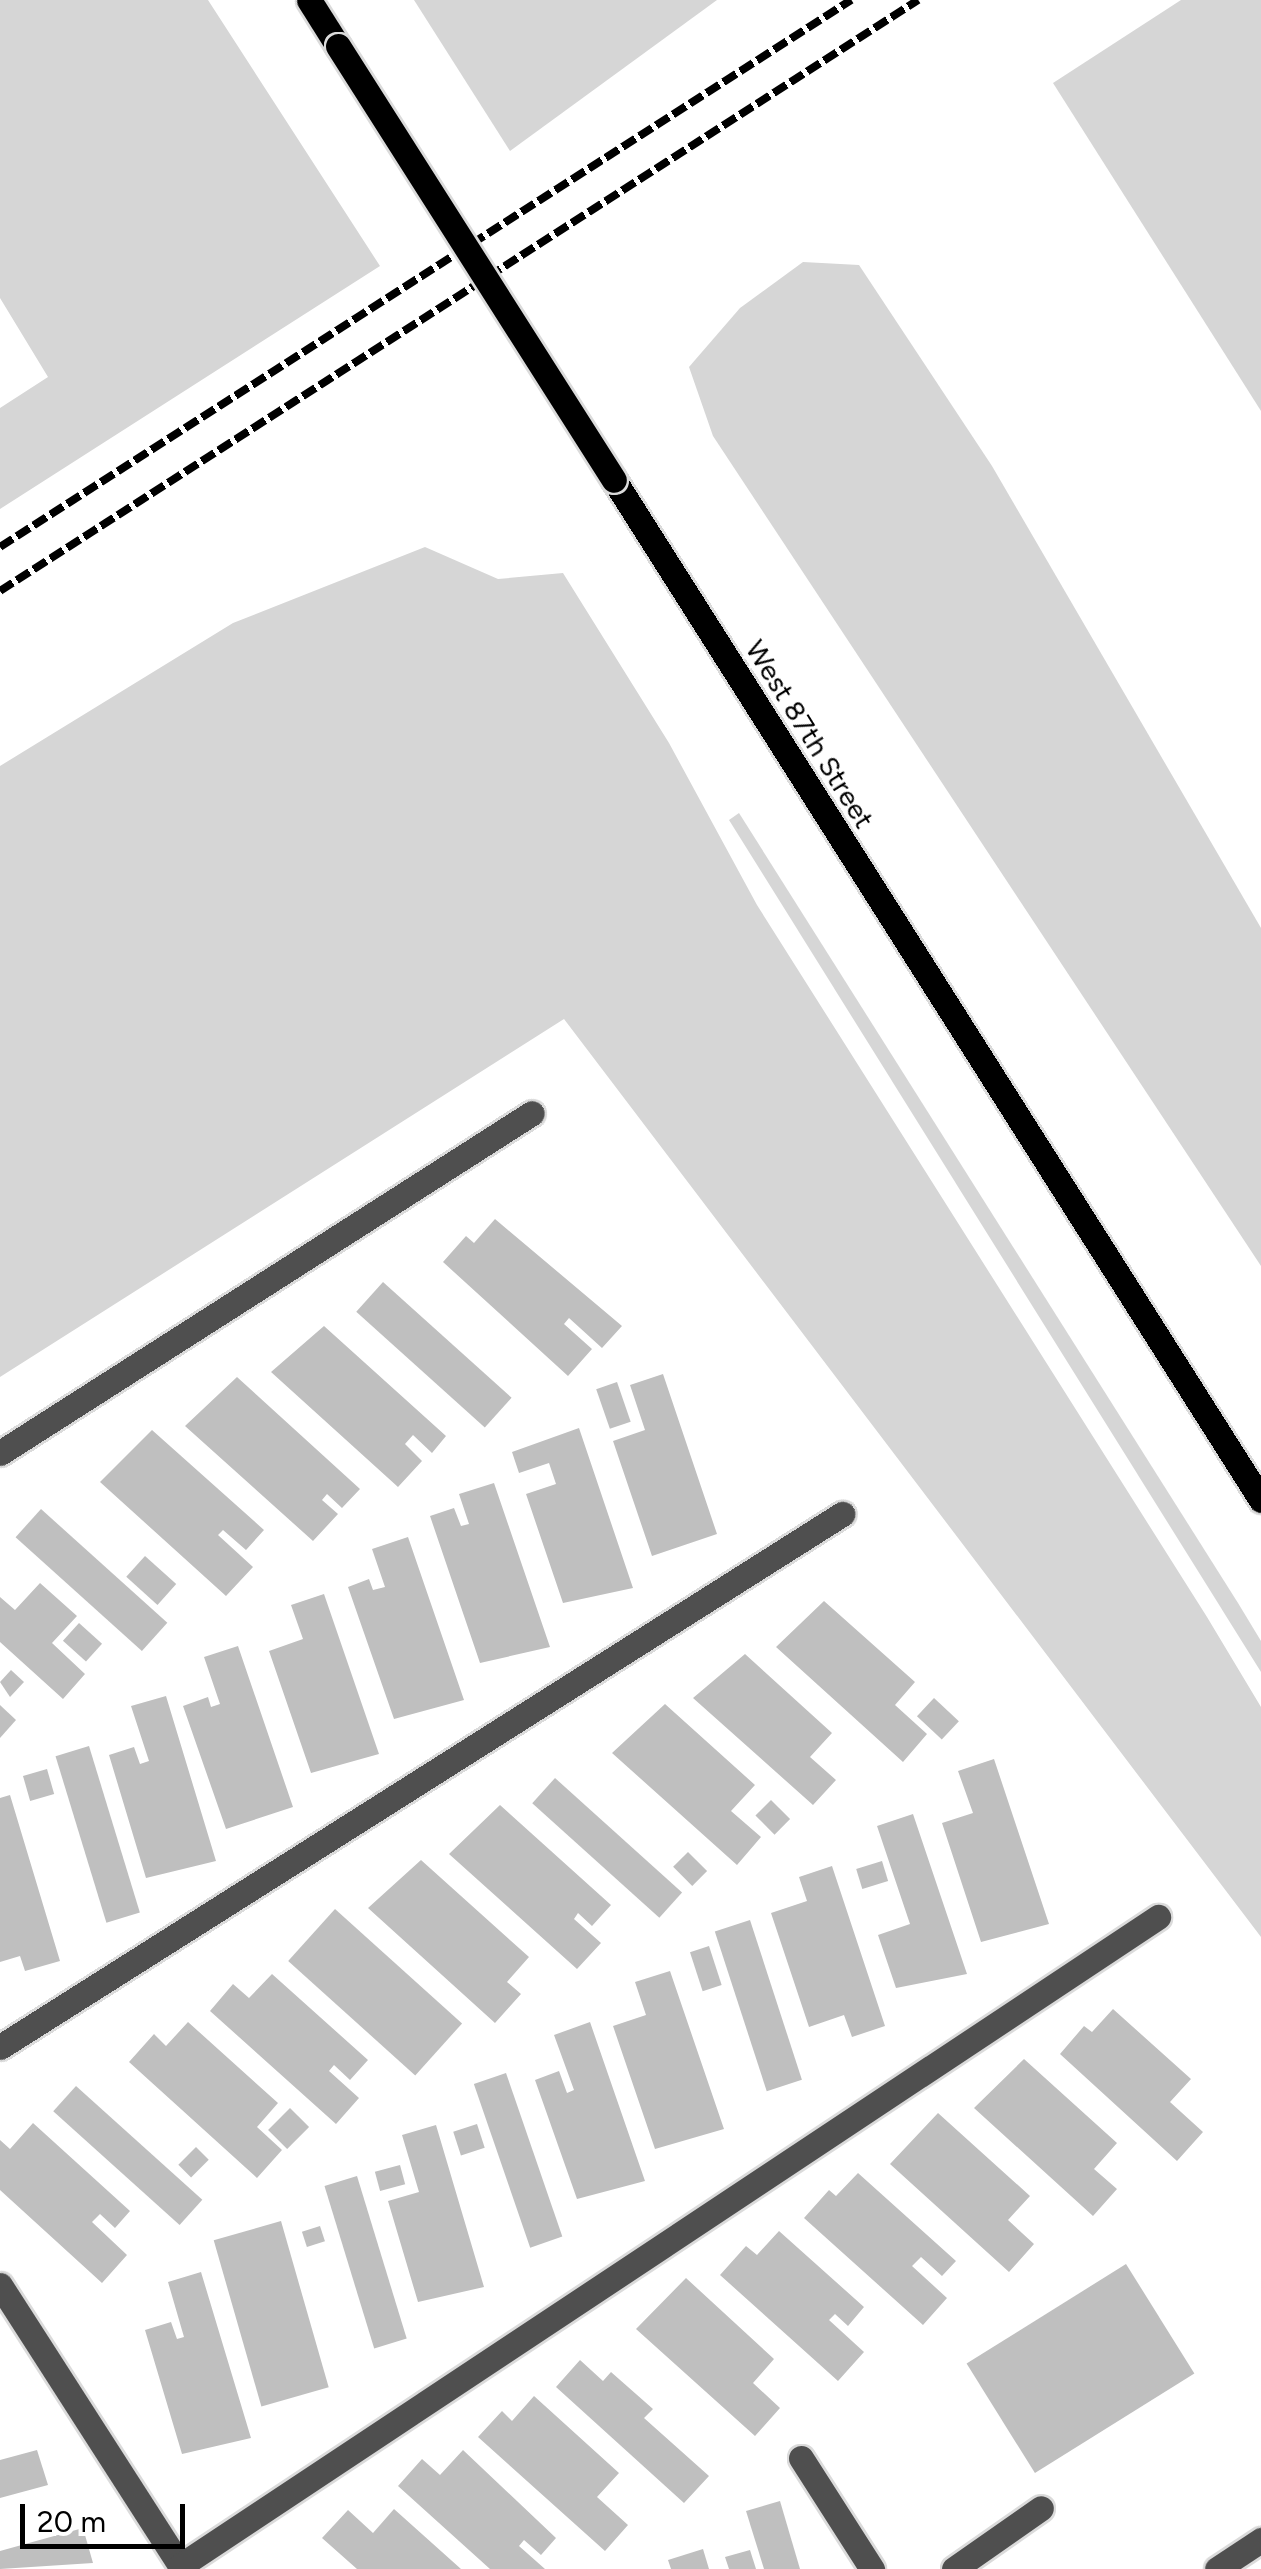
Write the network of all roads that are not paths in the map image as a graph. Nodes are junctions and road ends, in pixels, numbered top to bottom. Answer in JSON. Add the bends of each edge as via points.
{"nodes":[{"id":1,"x":309,"y":0,"type":"edge"},
{"id":2,"x":532,"y":1113,"type":"dead end"},
{"id":3,"x":0,"y":1454,"type":"edge"},
{"id":4,"x":1261,"y":1500,"type":"edge"},
{"id":5,"x":842,"y":1514,"type":"dead end"},
{"id":6,"x":1158,"y":1917,"type":"dead end"},
{"id":7,"x":0,"y":2047,"type":"edge"},
{"id":8,"x":0,"y":2285,"type":"edge"},
{"id":9,"x":802,"y":2458,"type":"dead end"},
{"id":10,"x":1041,"y":2508,"type":"dead end"},
{"id":11,"x":1261,"y":2540,"type":"edge"},
{"id":12,"x":181,"y":2567,"type":"edge"},
{"id":13,"x":872,"y":2569,"type":"edge"},
{"id":14,"x":954,"y":2569,"type":"edge"},
{"id":15,"x":1217,"y":2569,"type":"edge"}],
"edges":[{"from":1,"to":4,"type":"main road","name":"West 87th Street","bridge":true},
{"from":2,"to":3,"type":"street"},
{"from":5,"to":7,"type":"street"},
{"from":6,"to":12,"type":"street"},
{"from":8,"to":12,"type":"street"},
{"from":9,"to":13,"type":"street"},
{"from":10,"to":14,"type":"street"},
{"from":11,"to":15,"type":"street"}]}
